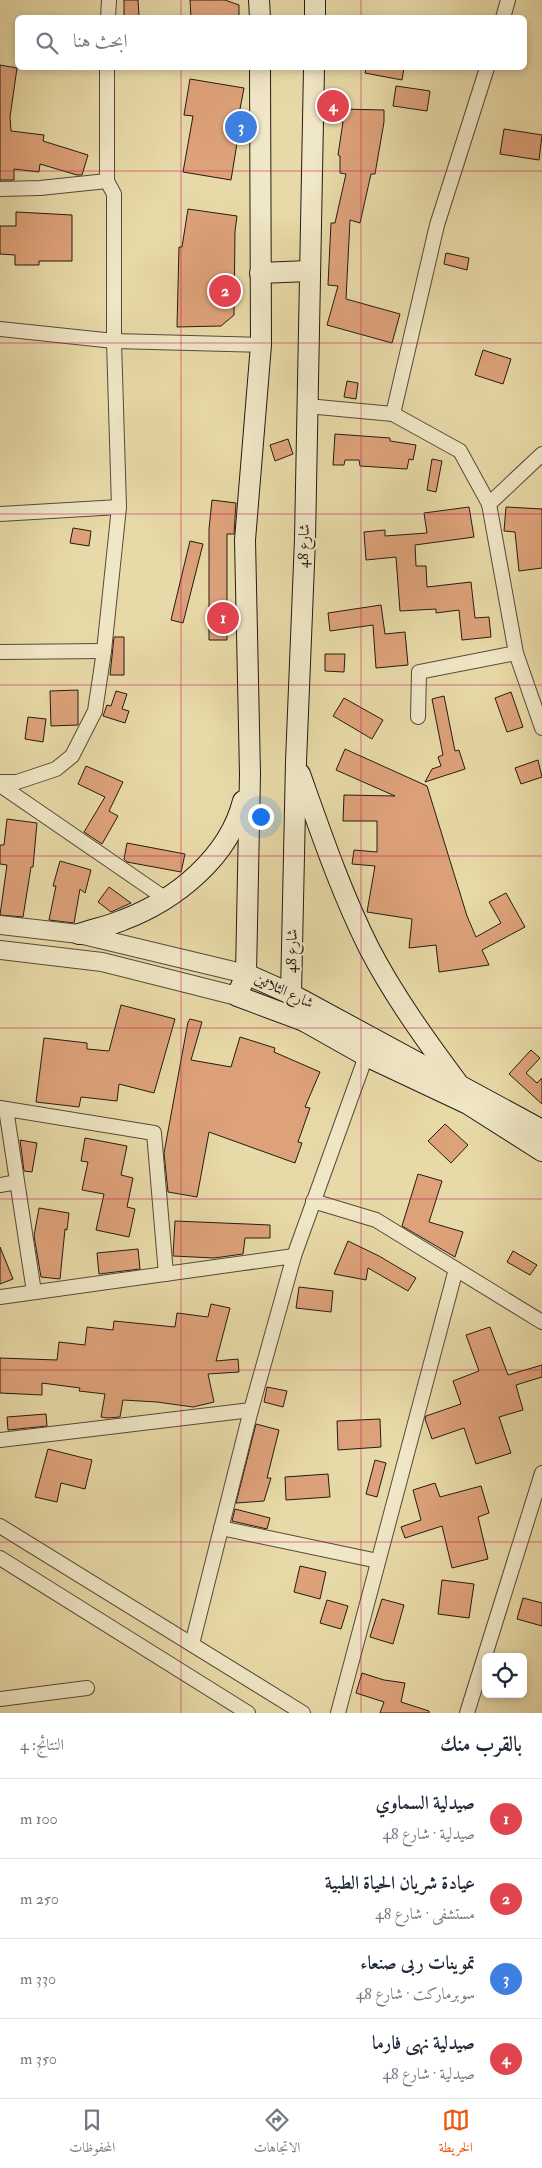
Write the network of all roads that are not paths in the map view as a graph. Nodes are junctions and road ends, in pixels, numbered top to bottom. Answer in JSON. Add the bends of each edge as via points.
{"nodes":[{"id":1,"x":109,"y":0,"type":"edge"},
{"id":2,"x":260,"y":0,"type":"edge"},
{"id":3,"x":315,"y":0,"type":"edge"},
{"id":4,"x":508,"y":0,"type":"edge"},
{"id":5,"x":108,"y":15,"type":"edge"},
{"id":6,"x":260,"y":15,"type":"edge"},
{"id":7,"x":315,"y":15,"type":"edge"},
{"id":8,"x":503,"y":15,"type":"edge"},
{"id":9,"x":107,"y":70,"type":"edge"},
{"id":10,"x":260,"y":70,"type":"edge"},
{"id":11,"x":314,"y":70,"type":"edge"},
{"id":12,"x":486,"y":70,"type":"edge"},
{"id":13,"x":107,"y":181,"type":"junction"},
{"id":14,"x":0,"y":189,"type":"edge"},
{"id":15,"x":309,"y":271,"type":"junction"},
{"id":16,"x":260,"y":273,"type":"junction"},
{"id":17,"x":0,"y":329,"type":"edge"},
{"id":18,"x":114,"y":341,"type":"junction"},
{"id":19,"x":260,"y":345,"type":"junction"},
{"id":20,"x":307,"y":406,"type":"junction"},
{"id":21,"x":393,"y":414,"type":"junction"},
{"id":22,"x":542,"y":454,"type":"edge"},
{"id":23,"x":489,"y":504,"type":"junction"},
{"id":24,"x":119,"y":507,"type":"junction"},
{"id":25,"x":0,"y":514,"type":"edge"},
{"id":26,"x":104,"y":651,"type":"junction"},
{"id":27,"x":0,"y":652,"type":"edge"},
{"id":28,"x":516,"y":653,"type":"junction"},
{"id":29,"x":418,"y":717,"type":"dead end"},
{"id":30,"x":542,"y":728,"type":"edge"},
{"id":31,"x":296,"y":762,"type":"junction"},
{"id":32,"x":250,"y":774,"type":"junction"},
{"id":33,"x":0,"y":784,"type":"edge"},
{"id":34,"x":166,"y":899,"type":"junction"},
{"id":35,"x":0,"y":924,"type":"edge"},
{"id":36,"x":80,"y":934,"type":"junction"},
{"id":37,"x":0,"y":950,"type":"edge"},
{"id":38,"x":246,"y":974,"type":"junction"},
{"id":39,"x":292,"y":994,"type":"junction"},
{"id":40,"x":237,"y":996,"type":"junction"},
{"id":41,"x":304,"y":1021,"type":"junction"},
{"id":42,"x":366,"y":1056,"type":"junction"},
{"id":43,"x":457,"y":1082,"type":"junction"},
{"id":44,"x":3,"y":1108,"type":"edge"},
{"id":45,"x":542,"y":1130,"type":"edge"},
{"id":46,"x":542,"y":1151,"type":"edge"},
{"id":47,"x":17,"y":1182,"type":"junction"},
{"id":48,"x":0,"y":1185,"type":"edge"},
{"id":49,"x":314,"y":1201,"type":"junction"},
{"id":50,"x":294,"y":1256,"type":"junction"},
{"id":51,"x":456,"y":1269,"type":"junction"},
{"id":52,"x":166,"y":1274,"type":"junction"},
{"id":53,"x":34,"y":1292,"type":"junction"},
{"id":54,"x":0,"y":1297,"type":"edge"},
{"id":55,"x":542,"y":1322,"type":"edge"},
{"id":56,"x":251,"y":1410,"type":"junction"},
{"id":57,"x":0,"y":1440,"type":"edge"},
{"id":58,"x":542,"y":1472,"type":"edge"},
{"id":59,"x":0,"y":1526,"type":"edge"},
{"id":60,"x":221,"y":1528,"type":"junction"},
{"id":61,"x":0,"y":1558,"type":"edge"},
{"id":62,"x":378,"y":1562,"type":"junction"},
{"id":63,"x":192,"y":1644,"type":"junction"},
{"id":64,"x":87,"y":1688,"type":"dead end"},
{"id":65,"x":0,"y":1699,"type":"edge"},
{"id":66,"x":248,"y":1713,"type":"edge"},
{"id":67,"x":303,"y":1713,"type":"edge"},
{"id":68,"x":338,"y":1713,"type":"edge"},
{"id":69,"x":467,"y":1713,"type":"edge"}],
"edges":[{"from":1,"to":5,"type":"street"},
{"from":2,"to":6,"type":"main road"},
{"from":3,"to":7,"type":"main road"},
{"from":4,"to":8,"type":"street"},
{"from":9,"to":13,"type":"street"},
{"from":10,"to":16,"type":"main road"},
{"from":11,"to":15,"type":"main road","name":"شارع 48"},
{"from":12,"to":21,"type":"street","via":[[437,225]]},
{"from":13,"to":14,"type":"street"},
{"from":13,"to":18,"type":"street","via":[[114,194]]},
{"from":15,"to":16,"type":"main road"},
{"from":15,"to":20,"type":"main road","name":"شارع 48"},
{"from":16,"to":19,"type":"main road"},
{"from":17,"to":18,"type":"street"},
{"from":18,"to":19,"type":"street"},
{"from":18,"to":24,"type":"street"},
{"from":19,"to":32,"type":"main road","via":[[245,540]]},
{"from":20,"to":21,"type":"street"},
{"from":20,"to":31,"type":"main road","name":"شارع 48"},
{"from":21,"to":23,"type":"street","via":[[460,452]]},
{"from":22,"to":23,"type":"street"},
{"from":23,"to":28,"type":"street"},
{"from":24,"to":25,"type":"street"},
{"from":24,"to":26,"type":"street"},
{"from":26,"to":27,"type":"street"},
{"from":26,"to":33,"type":"street","via":[[95,711],[72,756],[56,769],[41,775]]},
{"from":28,"to":29,"type":"street","via":[[419,672]]},
{"from":28,"to":30,"type":"street"},
{"from":31,"to":39,"type":"main road","name":"شارع 48"},
{"from":31,"to":43,"type":"main road","via":[[333,864],[369,948],[408,1016]]},
{"from":32,"to":34,"type":"main road","via":[[238,819],[228,838],[211,860]]},
{"from":32,"to":38,"type":"main road"},
{"from":33,"to":34,"type":"street"},
{"from":34,"to":36,"type":"main road","via":[[123,920]]},
{"from":35,"to":36,"type":"street","name":"شارع الثلاثين"},
{"from":36,"to":38,"type":"street","name":"شارع الثلاثين"},
{"from":37,"to":40,"type":"street","name":"شارع الثلاثين","via":[[102,962]]},
{"from":38,"to":39,"type":"main road","name":"شارع الثلاثين"},
{"from":38,"to":40,"type":"main road"},
{"from":39,"to":41,"type":"main road","name":"شارع 48"},
{"from":39,"to":43,"type":"main road","name":"شارع الثلاثين"},
{"from":40,"to":41,"type":"main road","name":"شارع الثلاثين"},
{"from":41,"to":42,"type":"main road","name":"شارع الثلاثين"},
{"from":42,"to":46,"type":"main road","name":"شارع الثلاثين","via":[[468,1104]]},
{"from":42,"to":49,"type":"street"},
{"from":43,"to":45,"type":"main road","name":"شارع الثلاثين"},
{"from":44,"to":47,"type":"street"},
{"from":44,"to":52,"type":"street","via":[[154,1132]]},
{"from":47,"to":48,"type":"street"},
{"from":47,"to":53,"type":"street"},
{"from":49,"to":50,"type":"street"},
{"from":49,"to":51,"type":"street","via":[[376,1220]]},
{"from":50,"to":52,"type":"street"},
{"from":50,"to":56,"type":"street"},
{"from":51,"to":55,"type":"street"},
{"from":51,"to":62,"type":"street"},
{"from":52,"to":53,"type":"street"},
{"from":53,"to":54,"type":"street"},
{"from":56,"to":57,"type":"street"},
{"from":56,"to":60,"type":"street"},
{"from":58,"to":69,"type":"street"},
{"from":59,"to":63,"type":"street"},
{"from":60,"to":62,"type":"street"},
{"from":60,"to":63,"type":"street"},
{"from":61,"to":66,"type":"street"},
{"from":62,"to":68,"type":"street"},
{"from":63,"to":67,"type":"street"},
{"from":64,"to":65,"type":"street"}]}
